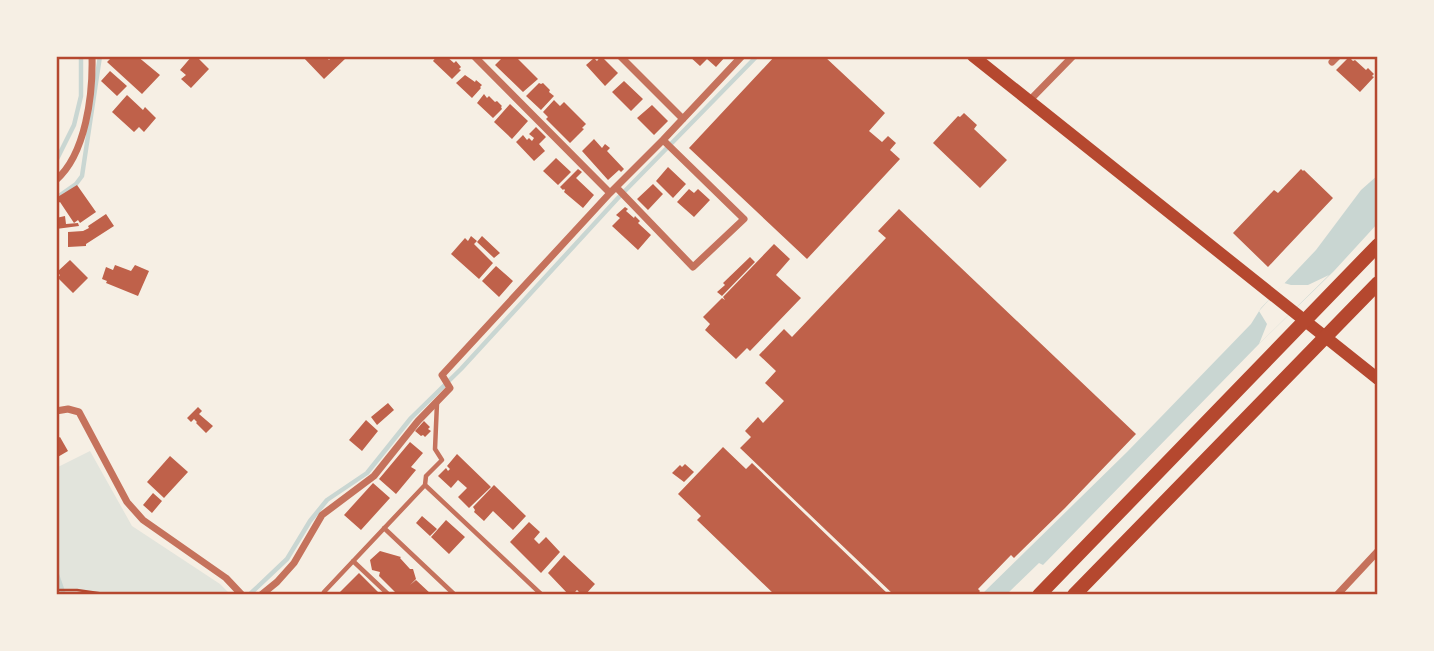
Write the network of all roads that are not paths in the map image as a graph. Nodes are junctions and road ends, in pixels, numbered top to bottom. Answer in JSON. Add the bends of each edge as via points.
{"nodes":[{"id":1,"x":92,"y":56,"type":"edge"},
{"id":2,"x":474,"y":56,"type":"edge"},
{"id":3,"x":620,"y":56,"type":"edge"},
{"id":4,"x":742,"y":56,"type":"edge"},
{"id":5,"x":973,"y":56,"type":"edge"},
{"id":6,"x":1073,"y":56,"type":"edge"},
{"id":7,"x":1030,"y":100,"type":"junction"},
{"id":8,"x":683,"y":119,"type":"junction"},
{"id":9,"x":667,"y":144,"type":"junction"},
{"id":10,"x":56,"y":180,"type":"edge"},
{"id":11,"x":615,"y":190,"type":"junction"},
{"id":12,"x":1378,"y":245,"type":"edge"},
{"id":13,"x":1378,"y":283,"type":"edge"},
{"id":14,"x":1304,"y":321,"type":"junction"},
{"id":15,"x":1326,"y":338,"type":"junction"},
{"id":16,"x":1378,"y":379,"type":"edge"},
{"id":17,"x":437,"y":401,"type":"junction"},
{"id":18,"x":56,"y":411,"type":"edge"},
{"id":19,"x":425,"y":485,"type":"junction"},
{"id":20,"x":384,"y":528,"type":"junction"},
{"id":21,"x":1378,"y":551,"type":"edge"},
{"id":22,"x":354,"y":561,"type":"junction"},
{"id":23,"x":242,"y":595,"type":"edge"},
{"id":24,"x":261,"y":595,"type":"edge"},
{"id":25,"x":327,"y":595,"type":"edge"},
{"id":26,"x":389,"y":595,"type":"edge"},
{"id":27,"x":454,"y":595,"type":"edge"},
{"id":28,"x":542,"y":595,"type":"edge"},
{"id":29,"x":1039,"y":595,"type":"edge"},
{"id":30,"x":1074,"y":595,"type":"edge"},
{"id":31,"x":1337,"y":595,"type":"edge"}],
"edges":[{"from":1,"to":10,"type":"street","via":[[85,124],[76,154]]},
{"from":2,"to":11,"type":"street"},
{"from":3,"to":8,"type":"street"},
{"from":4,"to":8,"type":"street"},
{"from":5,"to":7,"type":"main road"},
{"from":6,"to":7,"type":"street"},
{"from":7,"to":14,"type":"main road"},
{"from":8,"to":9,"type":"street"},
{"from":9,"to":11,"type":"street"},
{"from":9,"to":11,"type":"street","via":[[744,219],[693,267]]},
{"from":11,"to":17,"type":"street","via":[[442,375],[450,388]]},
{"from":12,"to":14,"type":"main road"},
{"from":13,"to":15,"type":"main road"},
{"from":14,"to":15,"type":"main road"},
{"from":14,"to":29,"type":"main road"},
{"from":15,"to":16,"type":"main road"},
{"from":15,"to":30,"type":"main road"},
{"from":17,"to":19,"type":"lane","via":[[435,449],[442,460],[426,476]]},
{"from":17,"to":24,"type":"street","via":[[374,476],[322,515],[295,563]]},
{"from":18,"to":23,"type":"street","via":[[79,412],[127,502],[143,520],[226,578]]},
{"from":19,"to":20,"type":"lane"},
{"from":19,"to":28,"type":"lane"},
{"from":20,"to":22,"type":"lane"},
{"from":20,"to":27,"type":"lane"},
{"from":21,"to":31,"type":"street"},
{"from":22,"to":25,"type":"lane","via":[[324,592]]},
{"from":22,"to":26,"type":"lane"}]}
